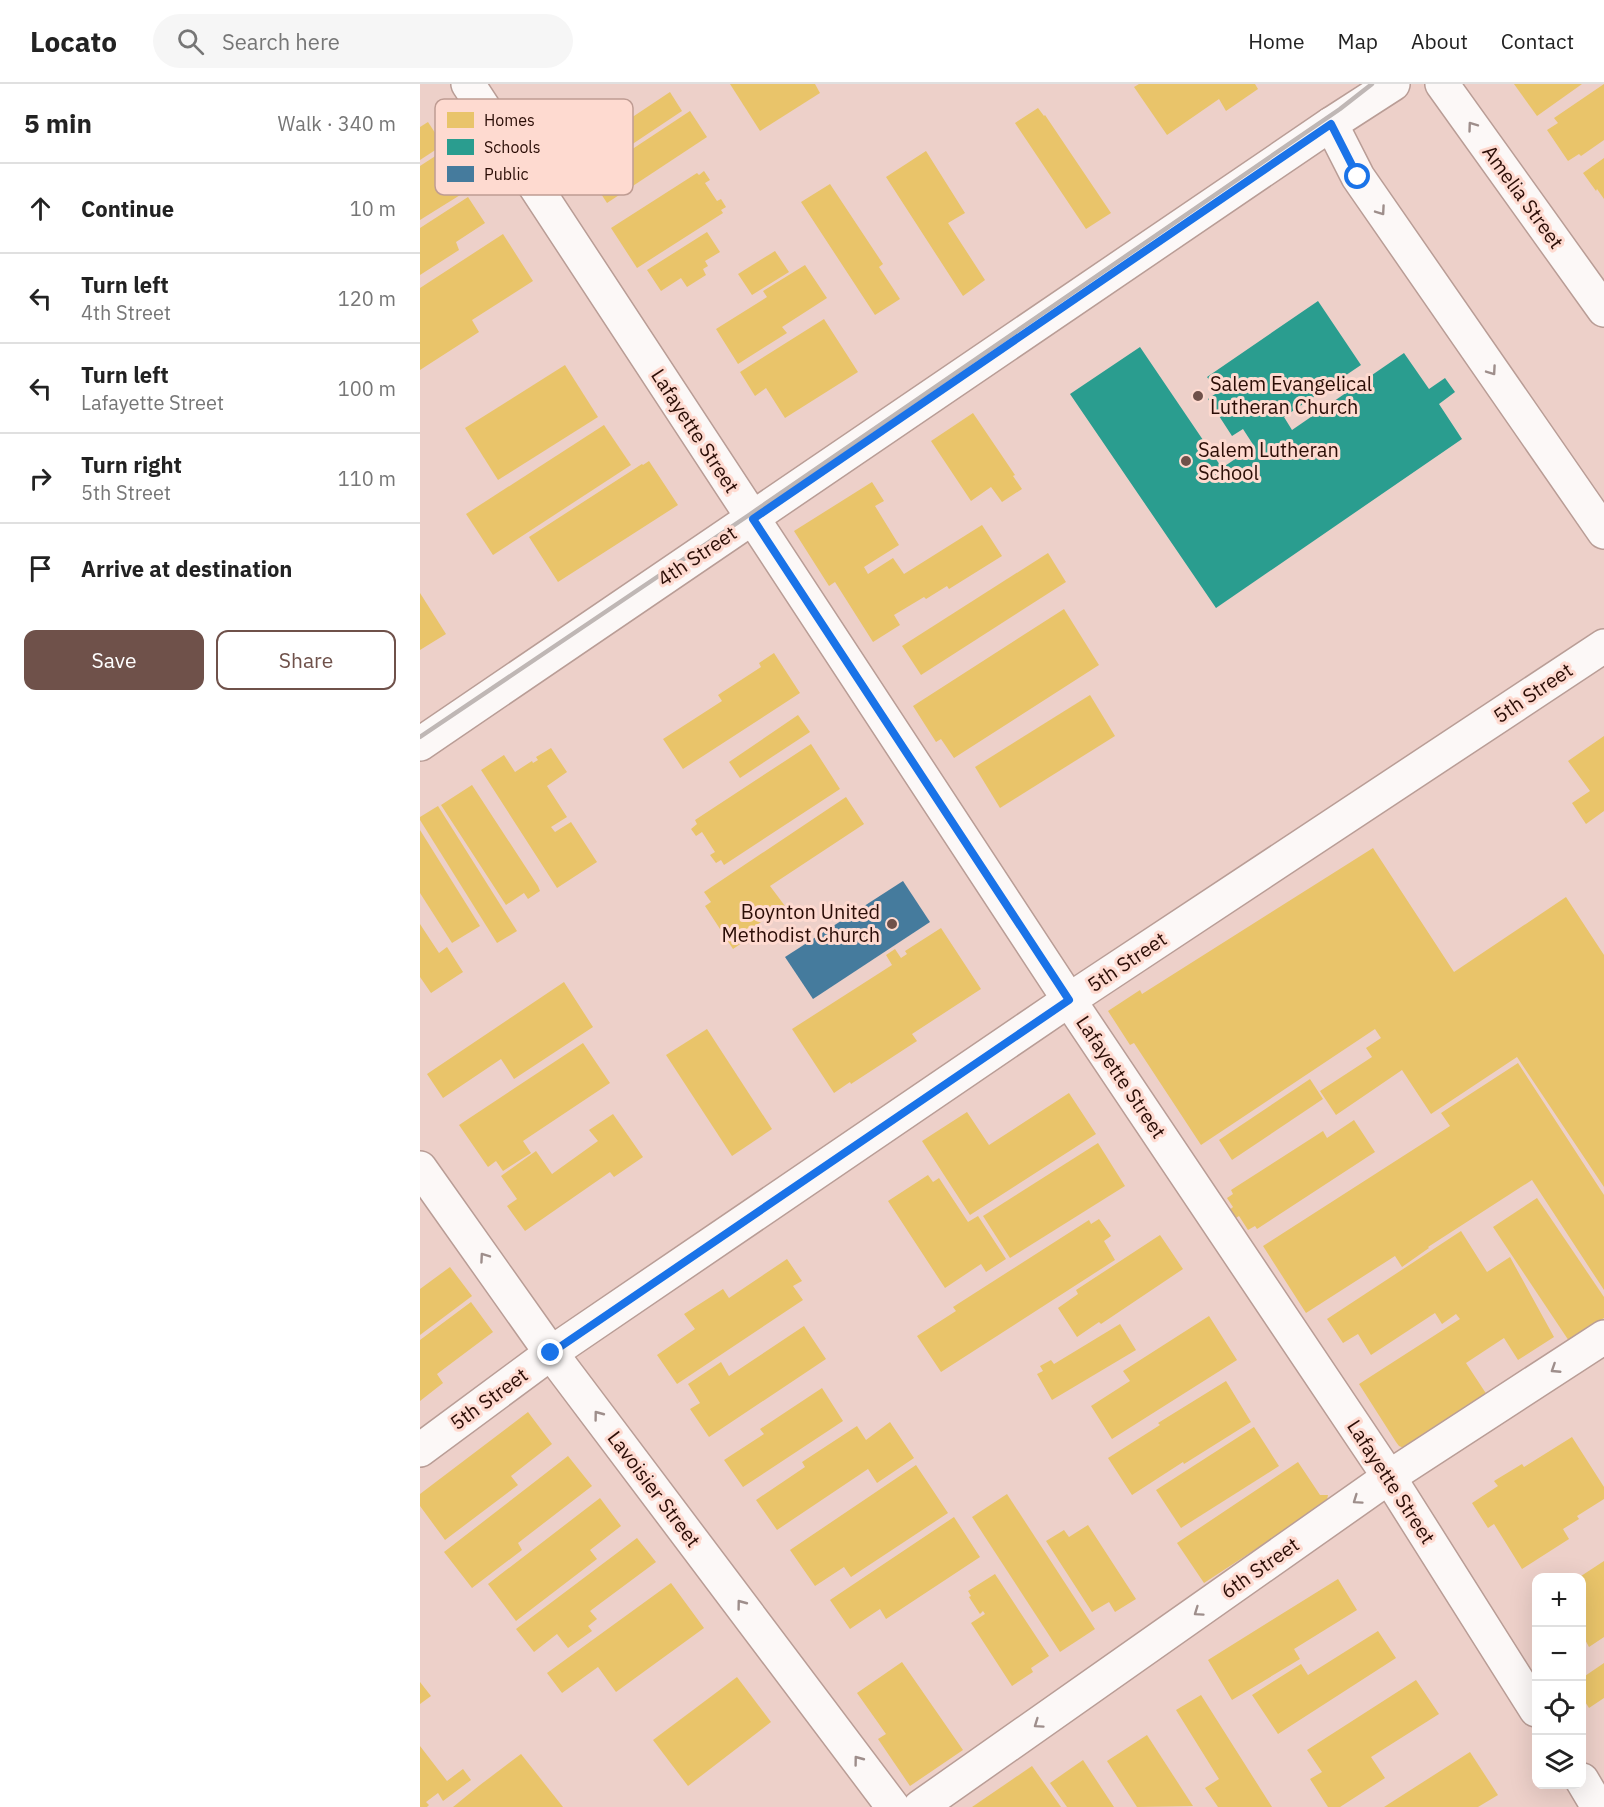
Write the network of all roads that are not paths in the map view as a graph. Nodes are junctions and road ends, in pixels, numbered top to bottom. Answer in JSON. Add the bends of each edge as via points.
{"nodes":[{"id":1,"x":468,"y":84,"type":"edge"},
{"id":2,"x":1354,"y":84,"type":"edge"},
{"id":3,"x":1393,"y":84,"type":"edge"},
{"id":4,"x":1442,"y":84,"type":"edge"},
{"id":5,"x":478,"y":99,"type":"edge"},
{"id":6,"x":1331,"y":124,"type":"junction"},
{"id":7,"x":541,"y":195,"type":"edge"},
{"id":8,"x":1604,"y":310,"type":"edge"},
{"id":9,"x":753,"y":519,"type":"junction"},
{"id":10,"x":1604,"y":532,"type":"edge"},
{"id":11,"x":1604,"y":646,"type":"edge"},
{"id":12,"x":420,"y":744,"type":"edge"},
{"id":13,"x":1069,"y":1000,"type":"junction"},
{"id":14,"x":420,"y":1168,"type":"edge"},
{"id":15,"x":1604,"y":1337,"type":"edge"},
{"id":16,"x":551,"y":1353,"type":"junction"},
{"id":17,"x":420,"y":1450,"type":"edge"},
{"id":18,"x":1389,"y":1478,"type":"junction"},
{"id":19,"x":1532,"y":1704,"type":"edge"},
{"id":20,"x":1586,"y":1788,"type":"edge"},
{"id":21,"x":893,"y":1807,"type":"edge"},
{"id":22,"x":920,"y":1807,"type":"edge"},
{"id":23,"x":1598,"y":1807,"type":"edge"}],
"edges":[{"from":1,"to":5,"type":"street","name":"Lafayette Street"},
{"from":2,"to":6,"type":"street"},
{"from":3,"to":6,"type":"street","name":"4th Street"},
{"from":8,"to":4,"type":"street","name":"Amelia Street","one_way":true},
{"from":6,"to":9,"type":"street","name":"4th Street"},
{"from":6,"to":10,"type":"street","one_way":true,"via":[[1358,177]]},
{"from":7,"to":9,"type":"street","name":"Lafayette Street"},
{"from":9,"to":12,"type":"street","name":"4th Street"},
{"from":9,"to":13,"type":"street","name":"Lafayette Street"},
{"from":11,"to":13,"type":"street","name":"5th Street"},
{"from":13,"to":16,"type":"street","name":"5th Street"},
{"from":13,"to":18,"type":"street","name":"Lafayette Street"},
{"from":16,"to":14,"type":"street","name":"Lavoisier Street","one_way":true},
{"from":15,"to":18,"type":"street","name":"6th Street","one_way":true},
{"from":16,"to":17,"type":"street","name":"5th Street"},
{"from":21,"to":16,"type":"street","name":"Lavoisier Street","one_way":true},
{"from":18,"to":19,"type":"street","name":"Lafayette Street"},
{"from":18,"to":22,"type":"street","name":"6th Street","one_way":true},
{"from":20,"to":23,"type":"street"}]}
